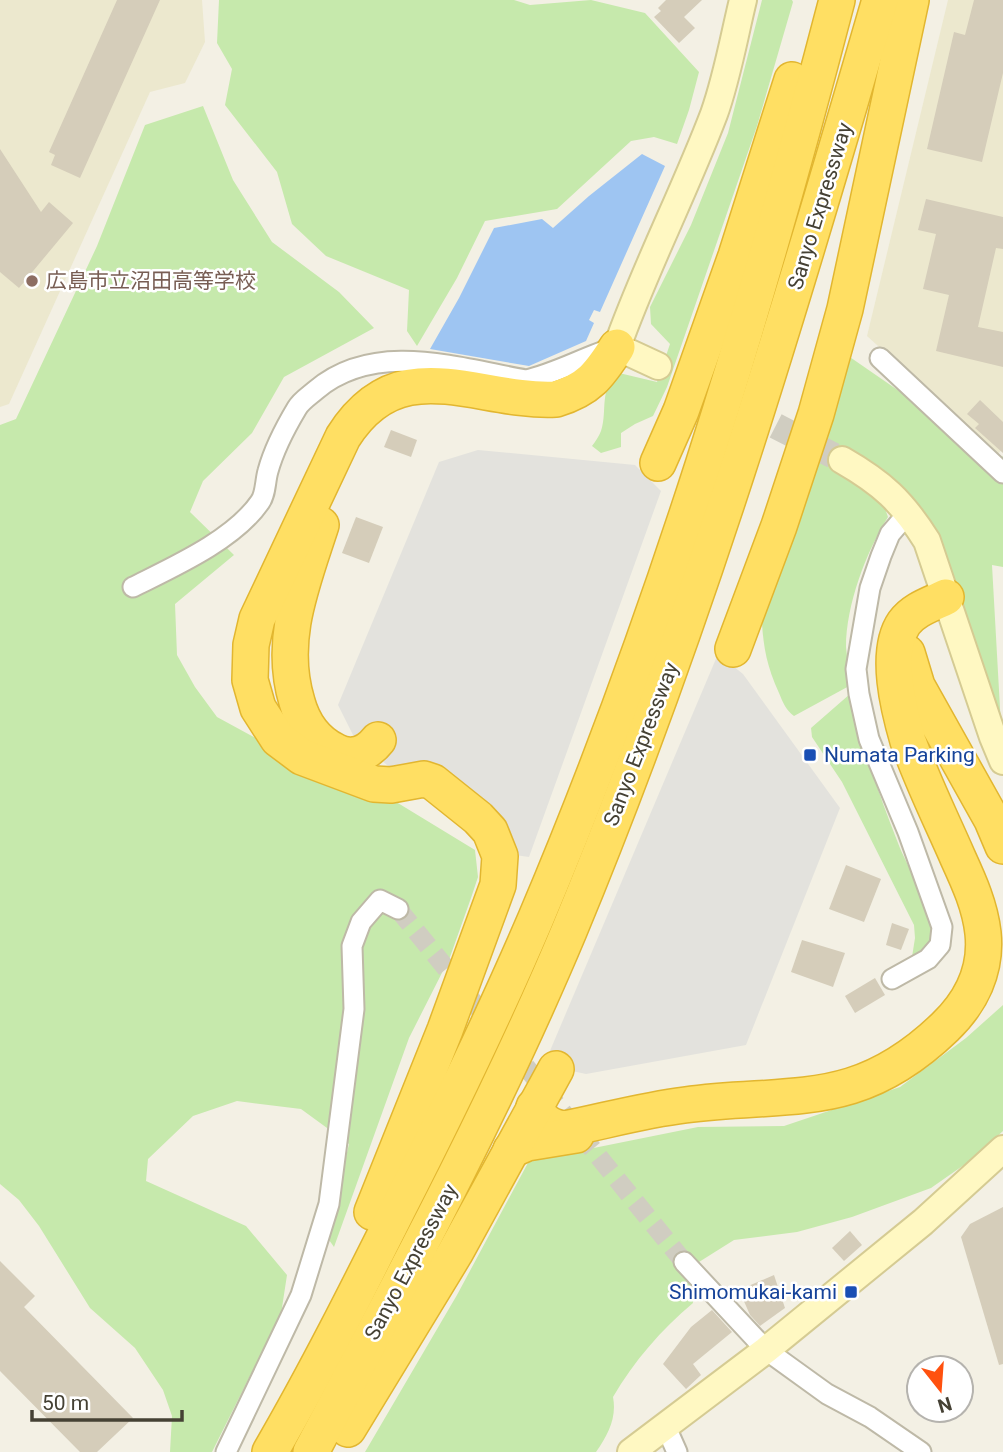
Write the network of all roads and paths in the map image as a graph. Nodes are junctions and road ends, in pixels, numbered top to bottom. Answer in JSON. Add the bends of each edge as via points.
{"nodes":[{"id":1,"x":743,"y":0,"type":"edge"},
{"id":2,"x":821,"y":0,"type":"edge"},
{"id":3,"x":837,"y":0,"type":"edge"},
{"id":4,"x":880,"y":0,"type":"edge"},
{"id":5,"x":911,"y":0,"type":"edge"},
{"id":6,"x":617,"y":347,"type":"junction"},
{"id":7,"x":880,"y":358,"type":"dead end"},
{"id":8,"x":658,"y":366,"type":"dead end"},
{"id":9,"x":842,"y":460,"type":"tunnel mouth"},
{"id":10,"x":658,"y":463,"type":"dead end"},
{"id":11,"x":1003,"y":473,"type":"edge"},
{"id":12,"x":909,"y":512,"type":"junction"},
{"id":13,"x":133,"y":587,"type":"dead end"},
{"id":14,"x":946,"y":597,"type":"junction"},
{"id":15,"x":733,"y":649,"type":"dead end"},
{"id":16,"x":377,"y":740,"type":"dead end"},
{"id":17,"x":1003,"y":761,"type":"edge"},
{"id":18,"x":1003,"y":846,"type":"edge"},
{"id":19,"x":398,"y":909,"type":"dead end"},
{"id":20,"x":1003,"y":953,"type":"edge"},
{"id":21,"x":892,"y":979,"type":"dead end"},
{"id":22,"x":556,"y":1069,"type":"dead end"},
{"id":23,"x":534,"y":1107,"type":"junction"},
{"id":24,"x":1003,"y":1149,"type":"edge"},
{"id":25,"x":511,"y":1150,"type":"junction"},
{"id":26,"x":684,"y":1262,"type":"tunnel mouth"},
{"id":27,"x":766,"y":1350,"type":"junction"},
{"id":28,"x":666,"y":1424,"type":"junction"},
{"id":29,"x":226,"y":1452,"type":"edge"},
{"id":30,"x":257,"y":1452,"type":"edge"},
{"id":31,"x":270,"y":1452,"type":"edge"},
{"id":32,"x":311,"y":1452,"type":"edge"},
{"id":33,"x":332,"y":1452,"type":"edge"},
{"id":34,"x":631,"y":1452,"type":"edge"},
{"id":35,"x":677,"y":1452,"type":"edge"},
{"id":36,"x":921,"y":1452,"type":"edge"}],
"edges":[{"from":1,"to":6,"type":"street","via":[[715,110]]},
{"from":2,"to":10,"type":"highway","via":[[736,256]]},
{"from":3,"to":31,"type":"highway","name":"Sanyo Expressway","via":[[712,433],[604,743],[536,917],[454,1097],[357,1292]]},
{"from":4,"to":32,"type":"highway","name":"Sanyo Expressway","via":[[741,460],[624,791],[568,933],[462,1166]]},
{"from":5,"to":15,"type":"highway","via":[[845,309],[816,414]]},
{"from":6,"to":8,"type":"street"},
{"from":6,"to":13,"type":"street","via":[[526,380],[414,361],[349,369],[299,405],[279,439],[262,500],[240,523],[197,555]]},
{"from":6,"to":16,"type":"highway","via":[[599,383],[569,404],[542,408],[442,393],[417,396],[376,415],[352,441],[295,608],[289,662],[301,715],[320,741],[349,756],[366,751]]},
{"from":6,"to":30,"type":"highway","via":[[591,383],[556,399],[431,384],[397,391],[366,409],[343,437],[257,619],[250,680],[258,708],[278,739],[302,757],[374,784],[433,782],[490,831],[501,867],[481,933],[381,1195]]},
{"from":7,"to":11,"type":"street"},
{"from":9,"to":12,"type":"street","via":[[868,475]]},
{"from":12,"to":14,"type":"street","via":[[927,541]]},
{"from":12,"to":21,"type":"street","via":[[890,534],[877,567],[856,669],[869,739],[942,927],[940,945],[928,959]]},
{"from":14,"to":17,"type":"street"},
{"from":14,"to":18,"type":"highway","via":[[915,620],[907,654],[917,686]]},
{"from":14,"to":23,"type":"highway","via":[[904,623],[896,648],[895,674],[911,750],[981,919],[981,972],[960,1011],[896,1067],[836,1091],[662,1108],[565,1129],[541,1119]]},
{"from":19,"to":29,"type":"street","via":[[380,900],[360,922],[352,946],[354,1009],[329,1204],[301,1295]]},
{"from":20,"to":25,"type":"highway","via":[[976,1002],[951,1033],[908,1069],[861,1092],[794,1106],[671,1114]]},
{"from":22,"to":23,"type":"highway"},
{"from":23,"to":25,"type":"highway"},
{"from":24,"to":27,"type":"street","via":[[923,1222]]},
{"from":25,"to":33,"type":"highway","via":[[455,1253]]},
{"from":26,"to":27,"type":"street"},
{"from":27,"to":28,"type":"street"},
{"from":27,"to":36,"type":"street"},
{"from":28,"to":34,"type":"street"},
{"from":28,"to":35,"type":"street"}]}
